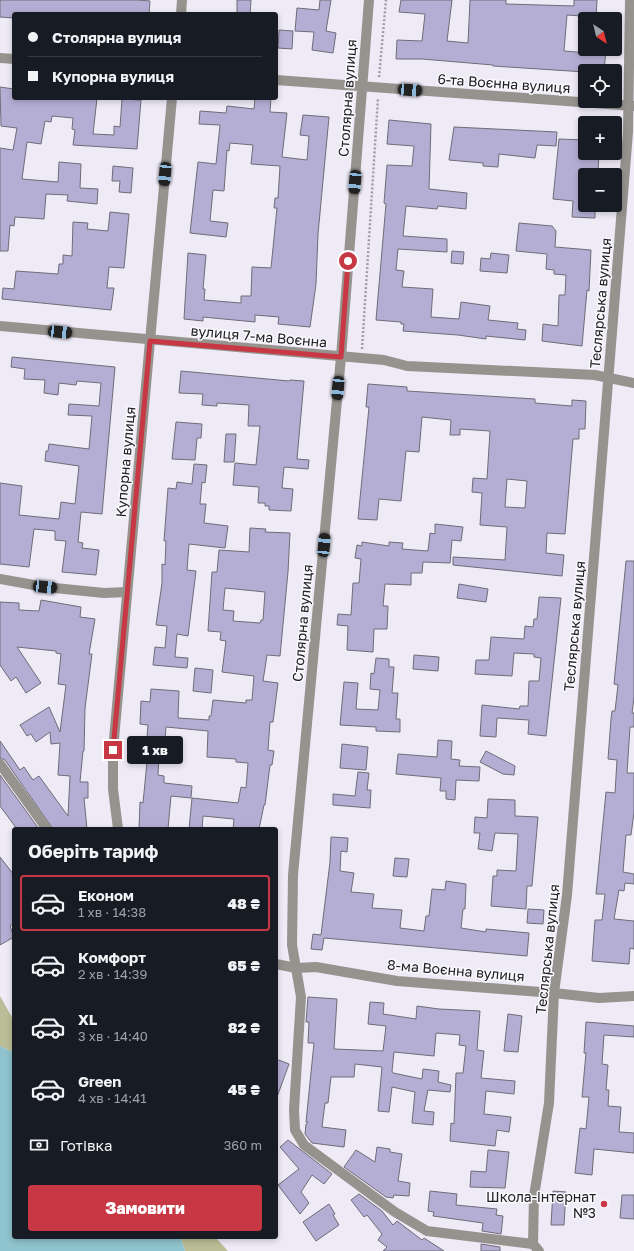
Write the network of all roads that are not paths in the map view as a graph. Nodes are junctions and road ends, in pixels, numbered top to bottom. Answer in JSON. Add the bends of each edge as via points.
{"nodes":[{"id":1,"x":182,"y":0,"type":"edge"},
{"id":2,"x":369,"y":0,"type":"edge"},
{"id":3,"x":630,"y":0,"type":"edge"},
{"id":4,"x":181,"y":12,"type":"edge"},
{"id":5,"x":0,"y":58,"type":"edge"},
{"id":6,"x":12,"y":59,"type":"edge"},
{"id":7,"x":278,"y":80,"type":"edge"},
{"id":8,"x":362,"y":87,"type":"junction"},
{"id":9,"x":172,"y":100,"type":"edge"},
{"id":10,"x":631,"y":106,"type":"edge"},
{"id":11,"x":0,"y":326,"type":"edge"},
{"id":12,"x":150,"y":341,"type":"junction"},
{"id":13,"x":341,"y":357,"type":"junction"},
{"id":14,"x":608,"y":378,"type":"junction"},
{"id":15,"x":634,"y":383,"type":"edge"},
{"id":16,"x":0,"y":579,"type":"edge"},
{"id":17,"x":127,"y":592,"type":"junction"},
{"id":18,"x":0,"y":764,"type":"edge"},
{"id":19,"x":46,"y":827,"type":"edge"},
{"id":20,"x":118,"y":827,"type":"edge"},
{"id":21,"x":278,"y":964,"type":"edge"},
{"id":22,"x":296,"y":968,"type":"junction"},
{"id":23,"x":554,"y":992,"type":"junction"},
{"id":24,"x":634,"y":996,"type":"edge"},
{"id":25,"x":536,"y":1247,"type":"edge"}],
"edges":[{"from":1,"to":4,"type":"street"},
{"from":2,"to":8,"type":"street","name":"Столярна вулиця"},
{"from":3,"to":10,"type":"street","name":"Теслярська вулиця"},
{"from":5,"to":6,"type":"street"},
{"from":7,"to":8,"type":"street","name":"6-та Воєнна вулиця"},
{"from":8,"to":10,"type":"street","name":"6-та Воєнна вулиця"},
{"from":8,"to":13,"type":"street","name":"Столярна вулиця"},
{"from":9,"to":12,"type":"street","name":"Купорна вулиця"},
{"from":10,"to":14,"type":"street","name":"Теслярська вулиця"},
{"from":11,"to":12,"type":"street","name":"вулиця 7-ма Воєнна"},
{"from":12,"to":13,"type":"street","name":"вулиця 7-ма Воєнна"},
{"from":12,"to":17,"type":"street","name":"Купорна вулиця"},
{"from":13,"to":14,"type":"street","name":"вулиця 7-ма Воєнна","via":[[384,360],[407,366]]},
{"from":13,"to":22,"type":"street","name":"Столярна вулиця","via":[[293,876],[292,945]]},
{"from":14,"to":15,"type":"street","name":"вулиця 7-ма Воєнна"},
{"from":14,"to":23,"type":"street","name":"Теслярська вулиця","via":[[567,895]]},
{"from":16,"to":17,"type":"street","via":[[45,587],[104,593]]},
{"from":17,"to":20,"type":"street","name":"Купорна вулиця","via":[[113,750],[113,789]]},
{"from":18,"to":19,"type":"street"},
{"from":21,"to":22,"type":"street","name":"8-ма Воєнна вулиця"},
{"from":22,"to":23,"type":"street","name":"8-ма Воєнна вулиця","via":[[316,967],[397,981]]},
{"from":22,"to":25,"type":"street","name":"Столярна вулиця","via":[[301,997],[294,1110],[295,1130],[304,1145],[395,1212],[426,1231]]},
{"from":23,"to":24,"type":"street","name":"8-ма Воєнна вулиця","via":[[599,998]]},
{"from":23,"to":25,"type":"street","name":"Теслярська вулиця","via":[[549,1103],[534,1196]]}]}
